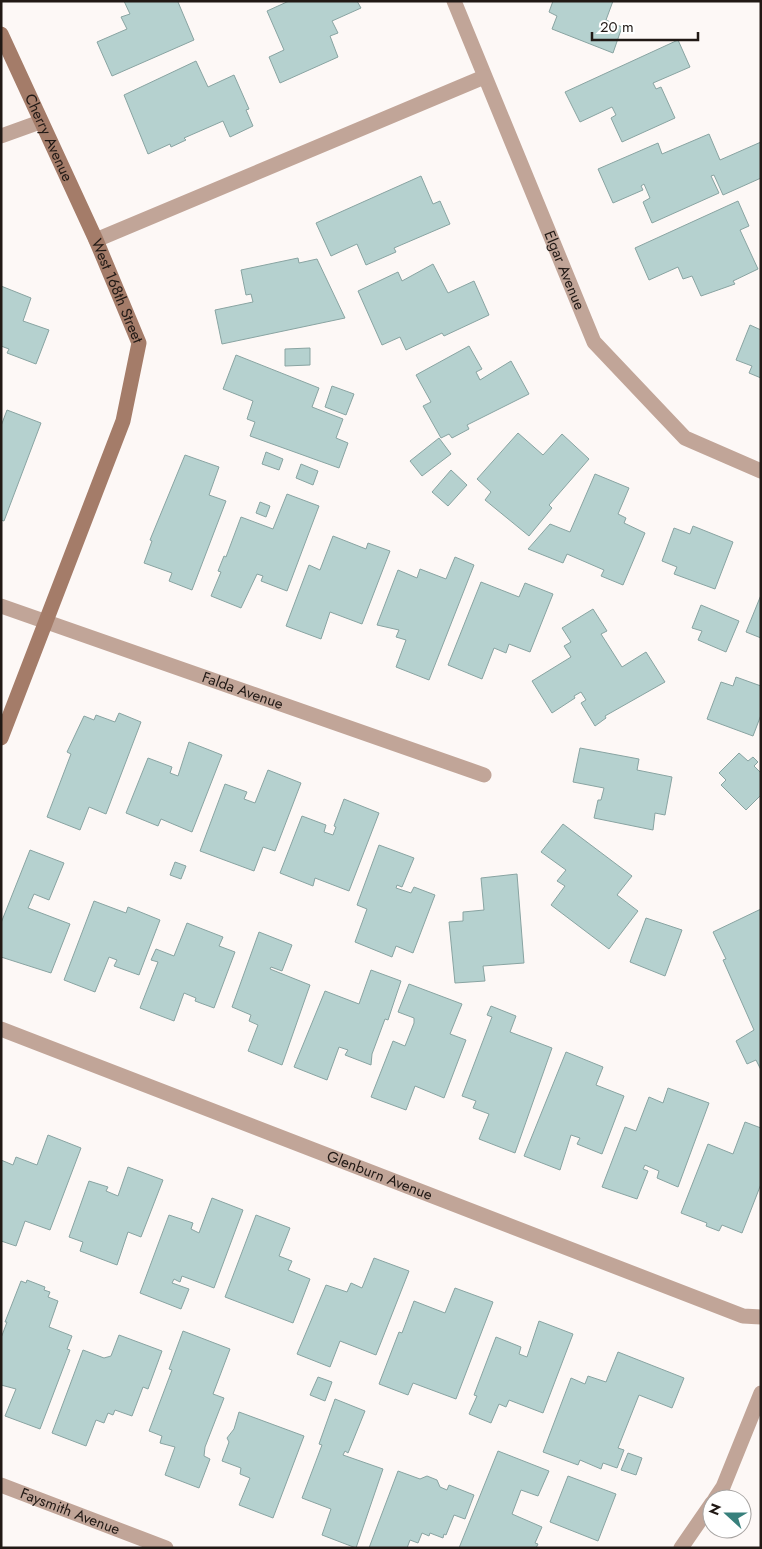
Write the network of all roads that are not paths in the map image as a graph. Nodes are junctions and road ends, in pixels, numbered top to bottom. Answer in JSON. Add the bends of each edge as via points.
{"nodes":[{"id":1,"x":454,"y":1,"type":"edge"},
{"id":2,"x":1,"y":34,"type":"edge"},
{"id":3,"x":484,"y":77,"type":"junction"},
{"id":4,"x":40,"y":122,"type":"junction"},
{"id":5,"x":1,"y":136,"type":"edge"},
{"id":6,"x":96,"y":240,"type":"junction"},
{"id":7,"x":761,"y":471,"type":"edge"},
{"id":8,"x":1,"y":606,"type":"edge"},
{"id":9,"x":46,"y":623,"type":"junction"},
{"id":10,"x":1,"y":738,"type":"edge"},
{"id":11,"x":484,"y":775,"type":"dead end"},
{"id":12,"x":1,"y":1029,"type":"edge"},
{"id":13,"x":761,"y":1317,"type":"edge"},
{"id":14,"x":761,"y":1393,"type":"edge"},
{"id":15,"x":1,"y":1485,"type":"edge"},
{"id":16,"x":722,"y":1489,"type":"edge"},
{"id":17,"x":702,"y":1518,"type":"edge"},
{"id":18,"x":166,"y":1548,"type":"edge"},
{"id":19,"x":681,"y":1548,"type":"edge"}],
"edges":[{"from":1,"to":3,"type":"street","name":"Elgar Avenue"},
{"from":2,"to":4,"type":"street","name":"Cherry Avenue"},
{"from":3,"to":6,"type":"street","name":"West 168th Street"},
{"from":3,"to":7,"type":"street","name":"Elgar Avenue","via":[[594,342],[685,438]]},
{"from":4,"to":5,"type":"street"},
{"from":4,"to":6,"type":"street","name":"Cherry Avenue"},
{"from":6,"to":9,"type":"street","name":"West 168th Street","via":[[139,342],[123,421]]},
{"from":8,"to":9,"type":"street","name":"Falda Avenue"},
{"from":9,"to":10,"type":"street","name":"West 168th Street"},
{"from":9,"to":11,"type":"street","name":"Falda Avenue"},
{"from":12,"to":13,"type":"street","name":"Glenburn Avenue","via":[[743,1316]]},
{"from":14,"to":16,"type":"street"},
{"from":15,"to":18,"type":"street","name":"Faysmith Avenue"},
{"from":17,"to":19,"type":"street"}]}
